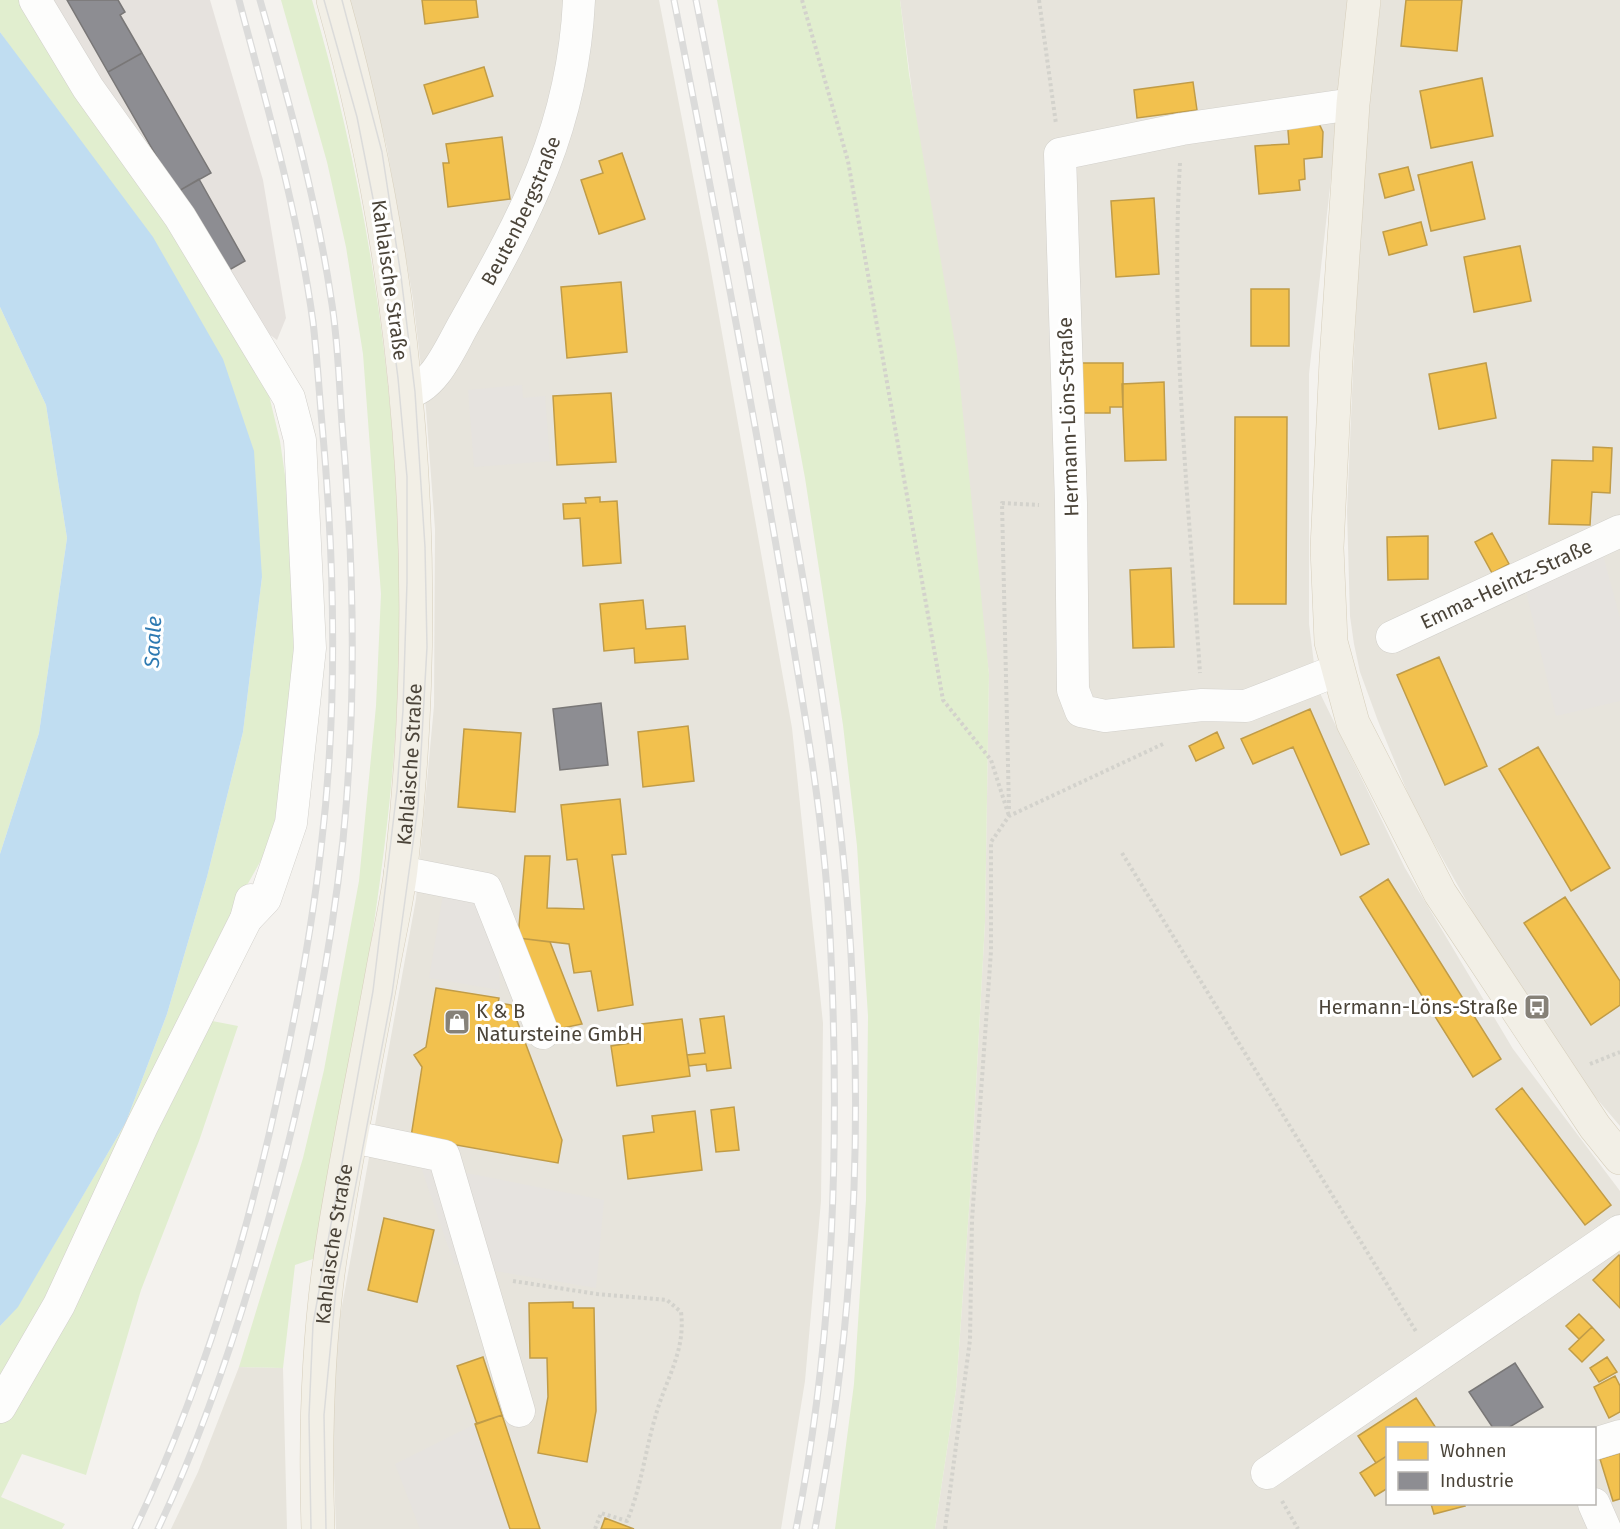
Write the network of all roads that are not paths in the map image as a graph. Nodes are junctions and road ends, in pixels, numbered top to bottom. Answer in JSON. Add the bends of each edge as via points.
{"nodes":[{"id":1,"x":35,"y":0,"type":"edge"},
{"id":2,"x":333,"y":0,"type":"edge"},
{"id":3,"x":579,"y":0,"type":"edge"},
{"id":4,"x":1364,"y":0,"type":"edge"},
{"id":5,"x":1353,"y":104,"type":"junction"},
{"id":6,"x":406,"y":393,"type":"junction"},
{"id":7,"x":1620,"y":531,"type":"edge"},
{"id":8,"x":1392,"y":637,"type":"dead end"},
{"id":9,"x":1338,"y":670,"type":"junction"},
{"id":10,"x":400,"y":872,"type":"junction"},
{"id":11,"x":543,"y":1033,"type":"dead end"},
{"id":12,"x":352,"y":1137,"type":"junction"},
{"id":13,"x":1620,"y":1158,"type":"edge"},
{"id":14,"x":1620,"y":1231,"type":"edge"},
{"id":15,"x":0,"y":1407,"type":"edge"},
{"id":16,"x":519,"y":1411,"type":"dead end"},
{"id":17,"x":1620,"y":1436,"type":"edge"},
{"id":18,"x":1596,"y":1443,"type":"edge"},
{"id":19,"x":1267,"y":1473,"type":"dead end"},
{"id":20,"x":1595,"y":1505,"type":"edge"},
{"id":21,"x":318,"y":1529,"type":"edge"},
{"id":22,"x":1605,"y":1529,"type":"edge"}],
"edges":[{"from":1,"to":15,"type":"street","via":[[88,88],[180,217],[289,398],[300,440],[310,648],[291,823],[254,887],[246,919],[142,1126],[59,1305]]},
{"from":2,"to":6,"type":"main road","name":"Kahlaische Straße","via":[[356,82],[391,262]]},
{"from":3,"to":6,"type":"street","name":"Beutenbergstraße","via":[[567,96],[535,192],[440,365],[422,387]]},
{"from":4,"to":5,"type":"main road"},
{"from":5,"to":9,"type":"main road","via":[[1327,548],[1331,642]]},
{"from":5,"to":9,"type":"street","name":"Hermann-Löns-Straße","via":[[1182,129],[1060,154],[1073,690],[1081,711],[1105,716],[1202,705],[1246,706]]},
{"from":6,"to":10,"type":"main road","name":"Kahlaische Straße","via":[[414,494],[415,712]]},
{"from":7,"to":8,"type":"street","name":"Emma-Heintz-Straße"},
{"from":9,"to":13,"type":"main road","via":[[1353,723],[1440,893],[1589,1119]]},
{"from":10,"to":11,"type":"street","via":[[486,890]]},
{"from":10,"to":12,"type":"main road","name":"Kahlaische Straße"},
{"from":12,"to":16,"type":"street","via":[[444,1156]]},
{"from":12,"to":21,"type":"main road","name":"Kahlaische Straße","via":[[329,1268],[317,1373]]},
{"from":14,"to":19,"type":"street"},
{"from":17,"to":18,"type":"street"},
{"from":20,"to":22,"type":"street"}]}
